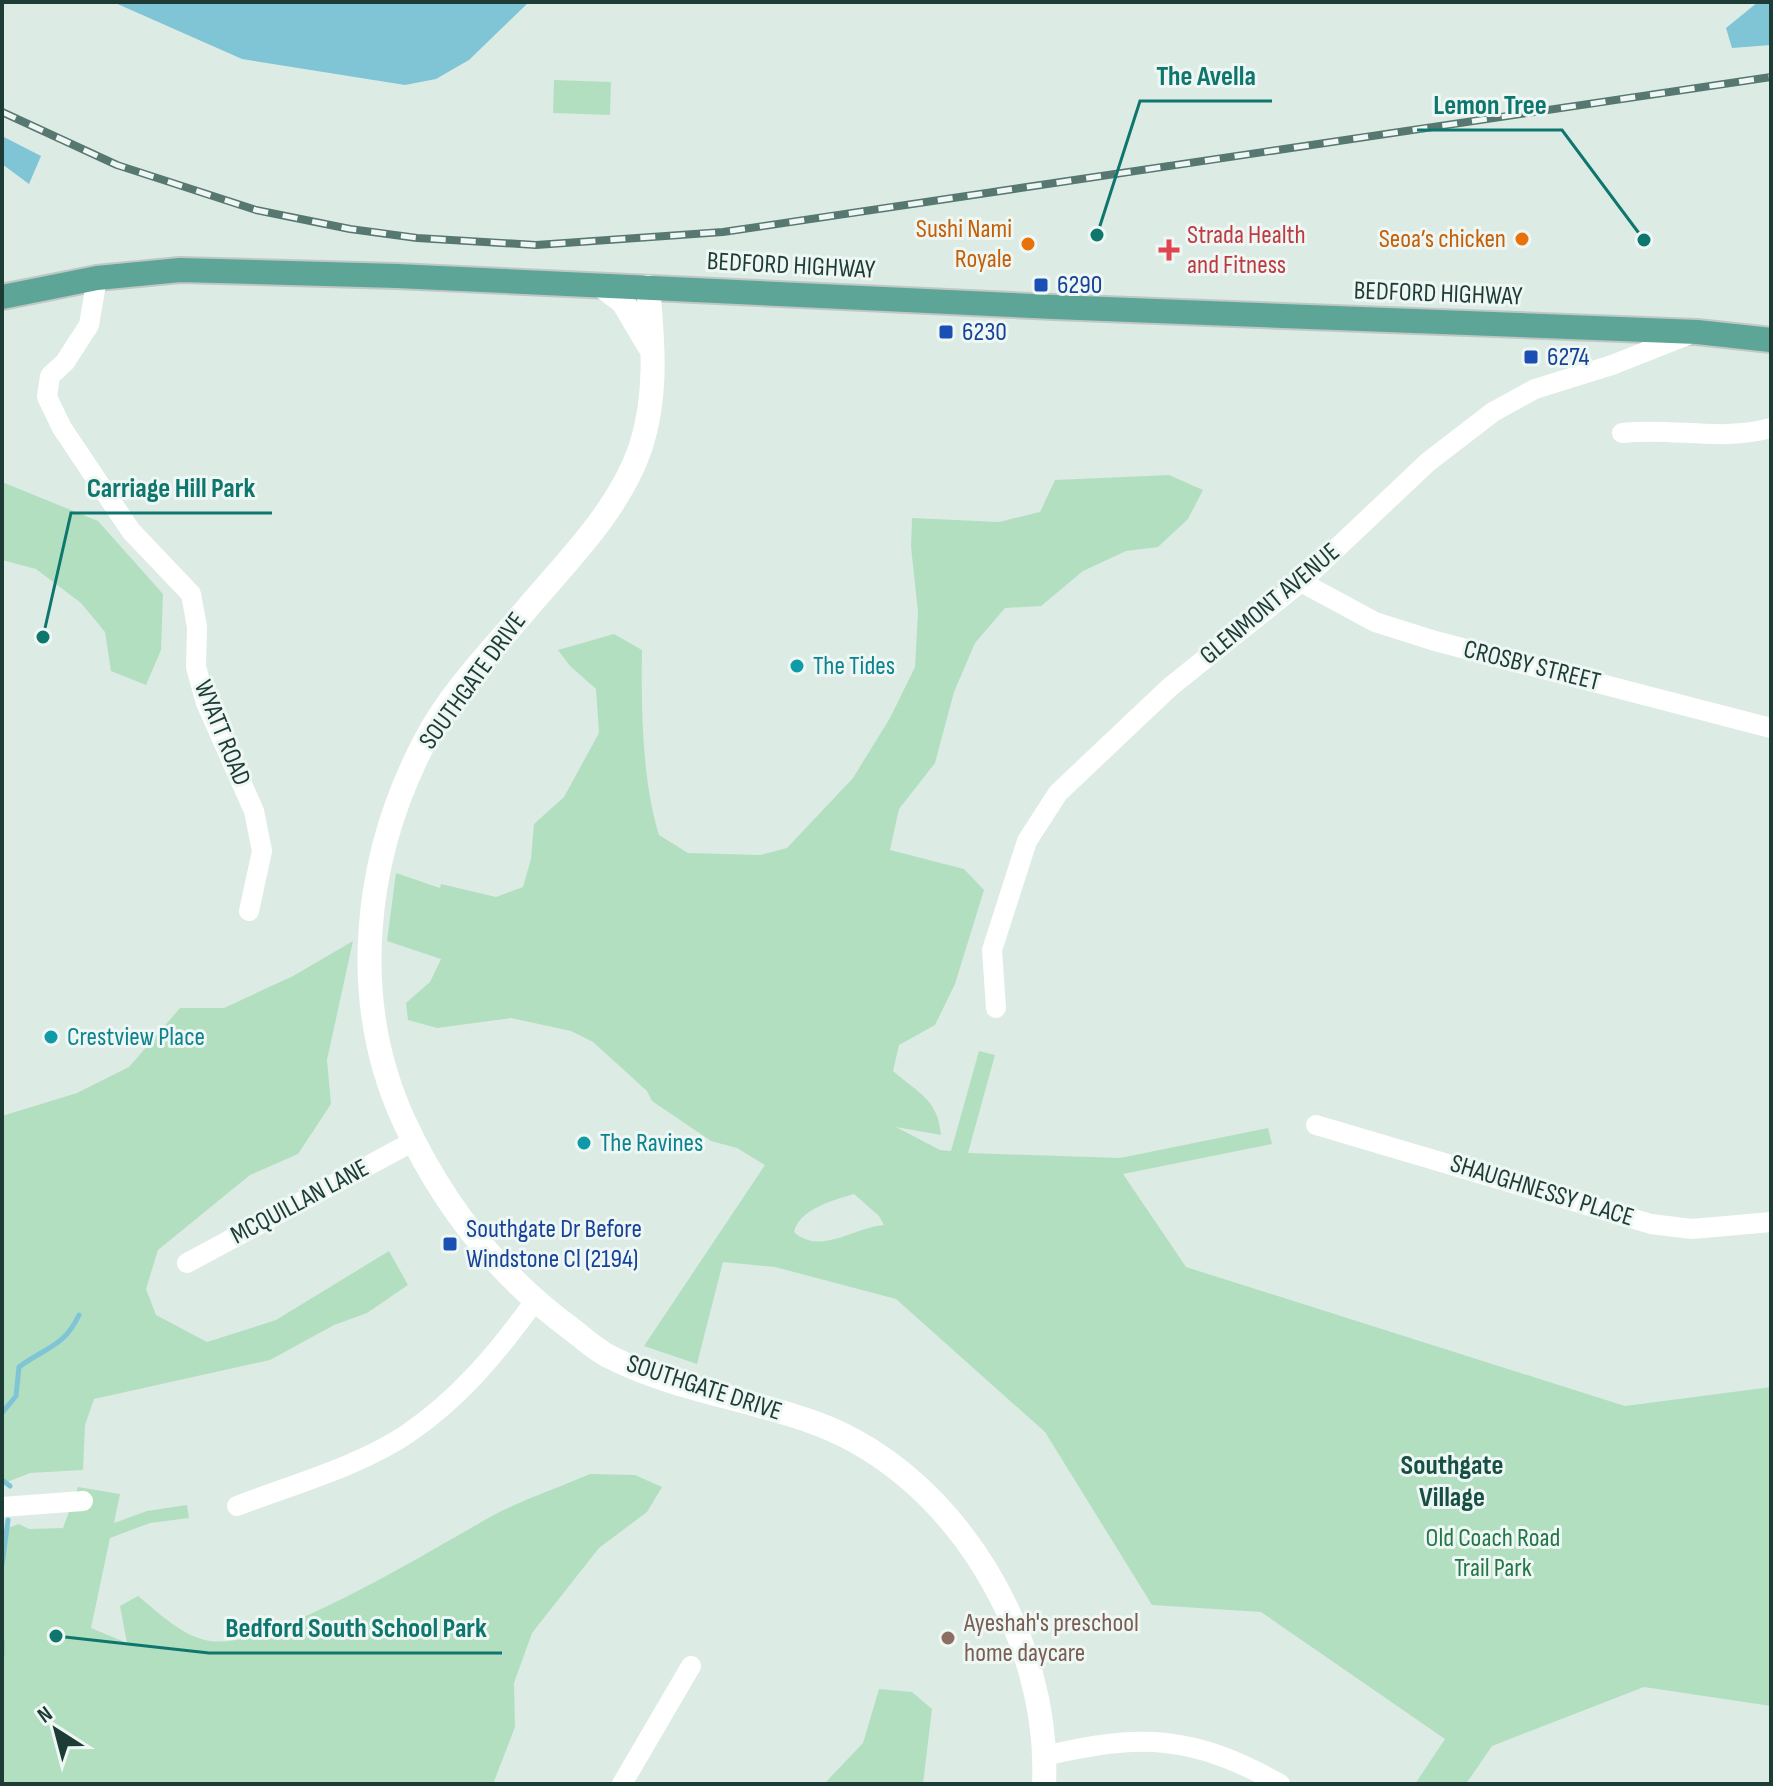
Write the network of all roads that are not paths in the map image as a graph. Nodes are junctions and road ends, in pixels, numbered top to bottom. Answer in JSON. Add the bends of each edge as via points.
{"nodes":[{"id":1,"x":97,"y":278,"type":"junction"},
{"id":2,"x":603,"y":287,"type":"junction"},
{"id":3,"x":648,"y":287,"type":"junction"},
{"id":4,"x":2,"y":297,"type":"edge"},
{"id":5,"x":1697,"y":332,"type":"junction"},
{"id":6,"x":1771,"y":340,"type":"edge"},
{"id":7,"x":655,"y":359,"type":"junction"},
{"id":8,"x":1771,"y":428,"type":"edge"},
{"id":9,"x":1622,"y":433,"type":"dead end"},
{"id":10,"x":1301,"y":582,"type":"junction"},
{"id":11,"x":1771,"y":728,"type":"edge"},
{"id":12,"x":249,"y":911,"type":"dead end"},
{"id":13,"x":996,"y":1008,"type":"dead end"},
{"id":14,"x":1316,"y":1125,"type":"dead end"},
{"id":15,"x":414,"y":1141,"type":"junction"},
{"id":16,"x":1771,"y":1222,"type":"edge"},
{"id":17,"x":187,"y":1263,"type":"dead end"},
{"id":18,"x":534,"y":1302,"type":"junction"},
{"id":19,"x":83,"y":1501,"type":"dead end"},
{"id":20,"x":237,"y":1506,"type":"dead end"},
{"id":21,"x":2,"y":1507,"type":"edge"},
{"id":22,"x":691,"y":1666,"type":"dead end"},
{"id":23,"x":1045,"y":1756,"type":"junction"},
{"id":24,"x":622,"y":1784,"type":"edge"},
{"id":25,"x":1044,"y":1784,"type":"edge"},
{"id":26,"x":1280,"y":1784,"type":"edge"}],
"edges":[{"from":1,"to":2,"type":"main road","name":"BEDFORD HIGHWAY","via":[[180,270]]},
{"from":1,"to":4,"type":"main road","name":"BEDFORD HIGHWAY"},
{"from":1,"to":12,"type":"street","name":"WYATT ROAD","via":[[89,325],[50,376],[47,397],[131,531],[191,594],[196,667],[206,703],[254,811],[262,851]]},
{"from":2,"to":3,"type":"main road","name":"BEDFORD HIGHWAY"},
{"from":2,"to":7,"type":"street","via":[[623,302]]},
{"from":3,"to":5,"type":"main road","name":"BEDFORD HIGHWAY"},
{"from":3,"to":7,"type":"street","name":"SOUTHGATE DRIVE"},
{"from":5,"to":6,"type":"main road","name":"BEDFORD HIGHWAY"},
{"from":5,"to":10,"type":"street","name":"GLENMONT AVENUE","via":[[1535,389],[1493,412],[1428,462]]},
{"from":7,"to":15,"type":"street","name":"SOUTHGATE DRIVE","via":[[651,405],[639,450],[617,495],[571,559],[462,687],[426,738],[400,796],[375,886],[367,949],[374,1019],[388,1076]]},
{"from":8,"to":9,"type":"street","via":[[1730,436]]},
{"from":10,"to":11,"type":"street","name":"CROSBY STREET","via":[[1375,622],[1435,641]]},
{"from":10,"to":13,"type":"street","name":"GLENMONT AVENUE","via":[[1170,687],[1058,793],[1027,841],[992,950]]},
{"from":14,"to":16,"type":"street","name":"SHAUGHNESSY PLACE","via":[[1651,1224],[1692,1229]]},
{"from":15,"to":17,"type":"street","name":"MCQUILLAN LANE"},
{"from":15,"to":18,"type":"street","name":"SOUTHGATE DRIVE","via":[[489,1256]]},
{"from":18,"to":20,"type":"street","via":[[492,1358],[406,1436]]},
{"from":18,"to":23,"type":"street","name":"SOUTHGATE DRIVE","via":[[605,1355],[658,1377],[821,1425],[878,1453],[907,1476],[980,1563],[1017,1633],[1035,1691]]},
{"from":19,"to":21,"type":"street"},
{"from":22,"to":24,"type":"street"},
{"from":23,"to":25,"type":"street","name":"SOUTHGATE DRIVE"},
{"from":23,"to":26,"type":"street","via":[[1125,1740],[1164,1742],[1238,1761]]}]}
